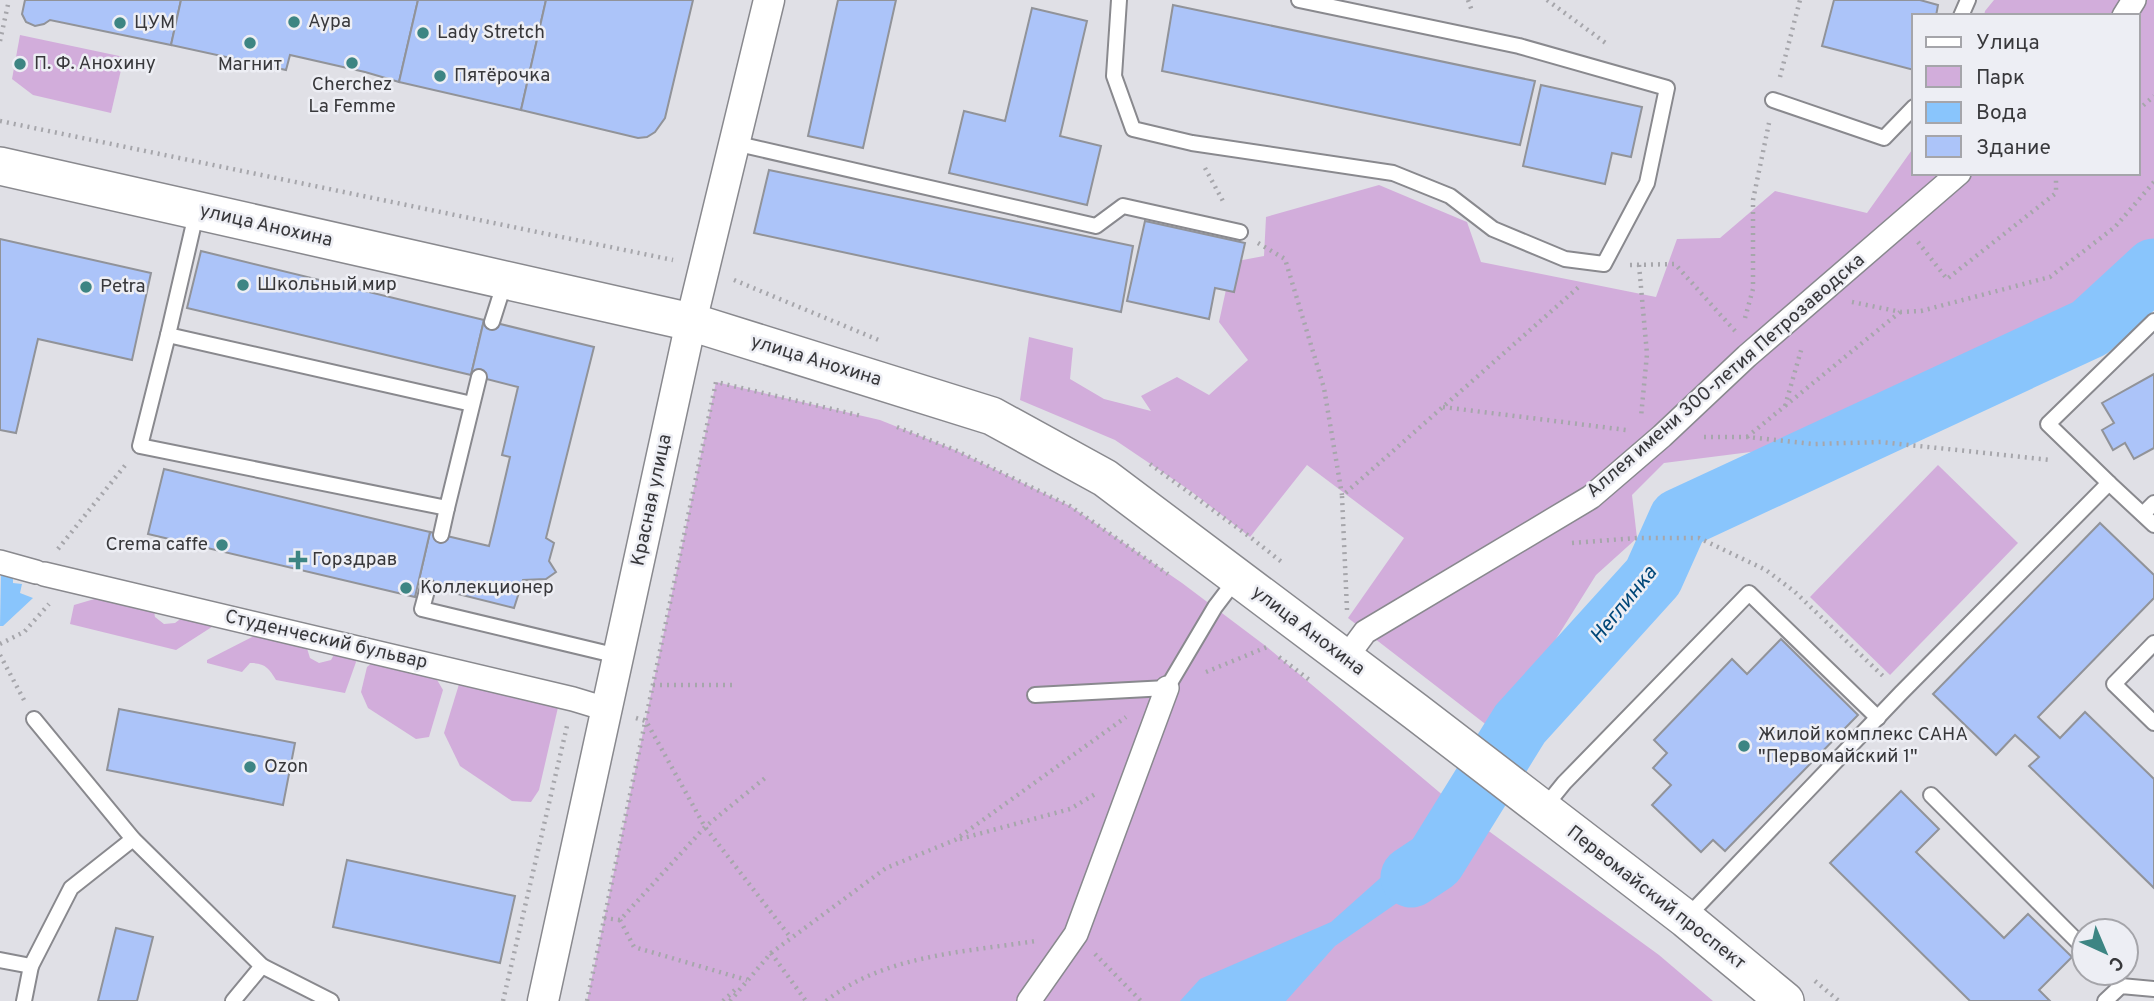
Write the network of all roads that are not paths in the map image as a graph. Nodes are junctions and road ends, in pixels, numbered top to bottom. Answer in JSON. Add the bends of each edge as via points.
{"nodes":[{"id":1,"x":769,"y":0,"type":"edge"},
{"id":2,"x":1119,"y":0,"type":"edge"},
{"id":3,"x":1299,"y":0,"type":"edge"},
{"id":4,"x":1773,"y":100,"type":"road end"},
{"id":5,"x":1912,"y":109,"type":"edge"},
{"id":6,"x":734,"y":143,"type":"junction"},
{"id":7,"x":0,"y":166,"type":"edge"},
{"id":8,"x":1957,"y":175,"type":"edge"},
{"id":9,"x":197,"y":210,"type":"junction"},
{"id":10,"x":1240,"y":233,"type":"road end"},
{"id":11,"x":505,"y":280,"type":"junction"},
{"id":12,"x":2154,"y":321,"type":"edge"},
{"id":13,"x":492,"y":322,"type":"dead end"},
{"id":14,"x":691,"y":322,"type":"junction"},
{"id":15,"x":168,"y":335,"type":"junction"},
{"id":16,"x":479,"y":377,"type":"dead end"},
{"id":17,"x":472,"y":404,"type":"junction"},
{"id":18,"x":2109,"y":483,"type":"junction"},
{"id":19,"x":2154,"y":503,"type":"edge"},
{"id":20,"x":447,"y":508,"type":"junction"},
{"id":21,"x":2143,"y":514,"type":"junction"},
{"id":22,"x":2154,"y":525,"type":"edge"},
{"id":23,"x":441,"y":535,"type":"dead end"},
{"id":24,"x":0,"y":562,"type":"edge"},
{"id":25,"x":1237,"y":578,"type":"junction"},
{"id":26,"x":428,"y":587,"type":"dead end"},
{"id":27,"x":2154,"y":643,"type":"edge"},
{"id":28,"x":618,"y":656,"type":"junction"},
{"id":29,"x":1345,"y":659,"type":"junction"},
{"id":30,"x":1167,"y":688,"type":"junction"},
{"id":31,"x":1035,"y":695,"type":"dead end"},
{"id":32,"x":607,"y":709,"type":"junction"},
{"id":33,"x":1878,"y":718,"type":"junction"},
{"id":34,"x":34,"y":719,"type":"road end"},
{"id":35,"x":2154,"y":723,"type":"edge"},
{"id":36,"x":1931,"y":796,"type":"dead end"},
{"id":37,"x":1534,"y":803,"type":"junction"},
{"id":38,"x":133,"y":839,"type":"junction"},
{"id":39,"x":1686,"y":919,"type":"junction"},
{"id":40,"x":2070,"y":934,"type":"edge"},
{"id":41,"x":0,"y":960,"type":"edge"},
{"id":42,"x":31,"y":966,"type":"junction"},
{"id":43,"x":262,"y":966,"type":"junction"},
{"id":44,"x":2120,"y":987,"type":"edge"},
{"id":45,"x":2132,"y":987,"type":"edge"},
{"id":46,"x":2154,"y":989,"type":"edge"},
{"id":47,"x":24,"y":1001,"type":"edge"},
{"id":48,"x":233,"y":1001,"type":"edge"},
{"id":49,"x":331,"y":1001,"type":"edge"},
{"id":50,"x":543,"y":1001,"type":"edge"},
{"id":51,"x":1029,"y":1001,"type":"edge"},
{"id":52,"x":1785,"y":1001,"type":"edge"},
{"id":53,"x":2105,"y":1001,"type":"edge"}],
"edges":[{"from":1,"to":6,"type":"street","name":"Красная улица"},
{"from":2,"to":3,"type":"lane","via":[[1114,76],[1133,129],[1192,143],[1394,173],[1450,196],[1493,229],[1566,259],[1604,264],[1647,183],[1667,88],[1519,46]]},
{"from":4,"to":5,"type":"lane","via":[[1884,138]]},
{"from":6,"to":10,"type":"lane","via":[[1096,226],[1123,206]]},
{"from":6,"to":14,"type":"street","name":"Красная улица"},
{"from":7,"to":9,"type":"street","name":"улица Анохина"},
{"from":8,"to":29,"type":"street","name":"Аллея имени 300-летия Петрозаводска","via":[[1817,295],[1744,346],[1662,436],[1591,497],[1365,632]]},
{"from":9,"to":11,"type":"street","name":"улица Анохина"},
{"from":9,"to":15,"type":"lane"},
{"from":11,"to":13,"type":"lane"},
{"from":11,"to":14,"type":"street","name":"улица Анохина"},
{"from":12,"to":18,"type":"lane","via":[[2048,425]]},
{"from":14,"to":25,"type":"street","name":"улица Анохина","via":[[992,416],[1105,478]]},
{"from":14,"to":28,"type":"street","name":"Красная улица"},
{"from":15,"to":17,"type":"lane"},
{"from":15,"to":20,"type":"lane","via":[[140,446]]},
{"from":16,"to":17,"type":"lane"},
{"from":17,"to":20,"type":"lane"},
{"from":18,"to":21,"type":"lane"},
{"from":18,"to":33,"type":"lane"},
{"from":19,"to":21,"type":"lane"},
{"from":20,"to":23,"type":"lane"},
{"from":21,"to":22,"type":"lane"},
{"from":24,"to":32,"type":"street","name":"Студенческий бульвар"},
{"from":25,"to":29,"type":"street","name":"улица Анохина"},
{"from":25,"to":30,"type":"lane","via":[[1214,607]]},
{"from":26,"to":28,"type":"lane","via":[[422,609]]},
{"from":27,"to":35,"type":"lane","via":[[2114,684]]},
{"from":28,"to":32,"type":"street","name":"Красная улица"},
{"from":29,"to":37,"type":"street","name":"улица Анохина"},
{"from":30,"to":31,"type":"lane"},
{"from":30,"to":51,"type":"street","via":[[1076,934]]},
{"from":32,"to":50,"type":"street","name":"Красная улица"},
{"from":33,"to":37,"type":"lane","via":[[1749,593],[1564,783]]},
{"from":33,"to":39,"type":"lane"},
{"from":34,"to":38,"type":"lane"},
{"from":36,"to":40,"type":"lane"},
{"from":37,"to":39,"type":"street","name":"Первомайский проспект"},
{"from":38,"to":42,"type":"lane","via":[[71,888]]},
{"from":38,"to":43,"type":"lane"},
{"from":39,"to":52,"type":"street","name":"Первомайский проспект"},
{"from":41,"to":42,"type":"lane"},
{"from":42,"to":47,"type":"lane"},
{"from":43,"to":48,"type":"lane"},
{"from":43,"to":49,"type":"lane"},
{"from":44,"to":53,"type":"lane"},
{"from":45,"to":46,"type":"lane"}]}
